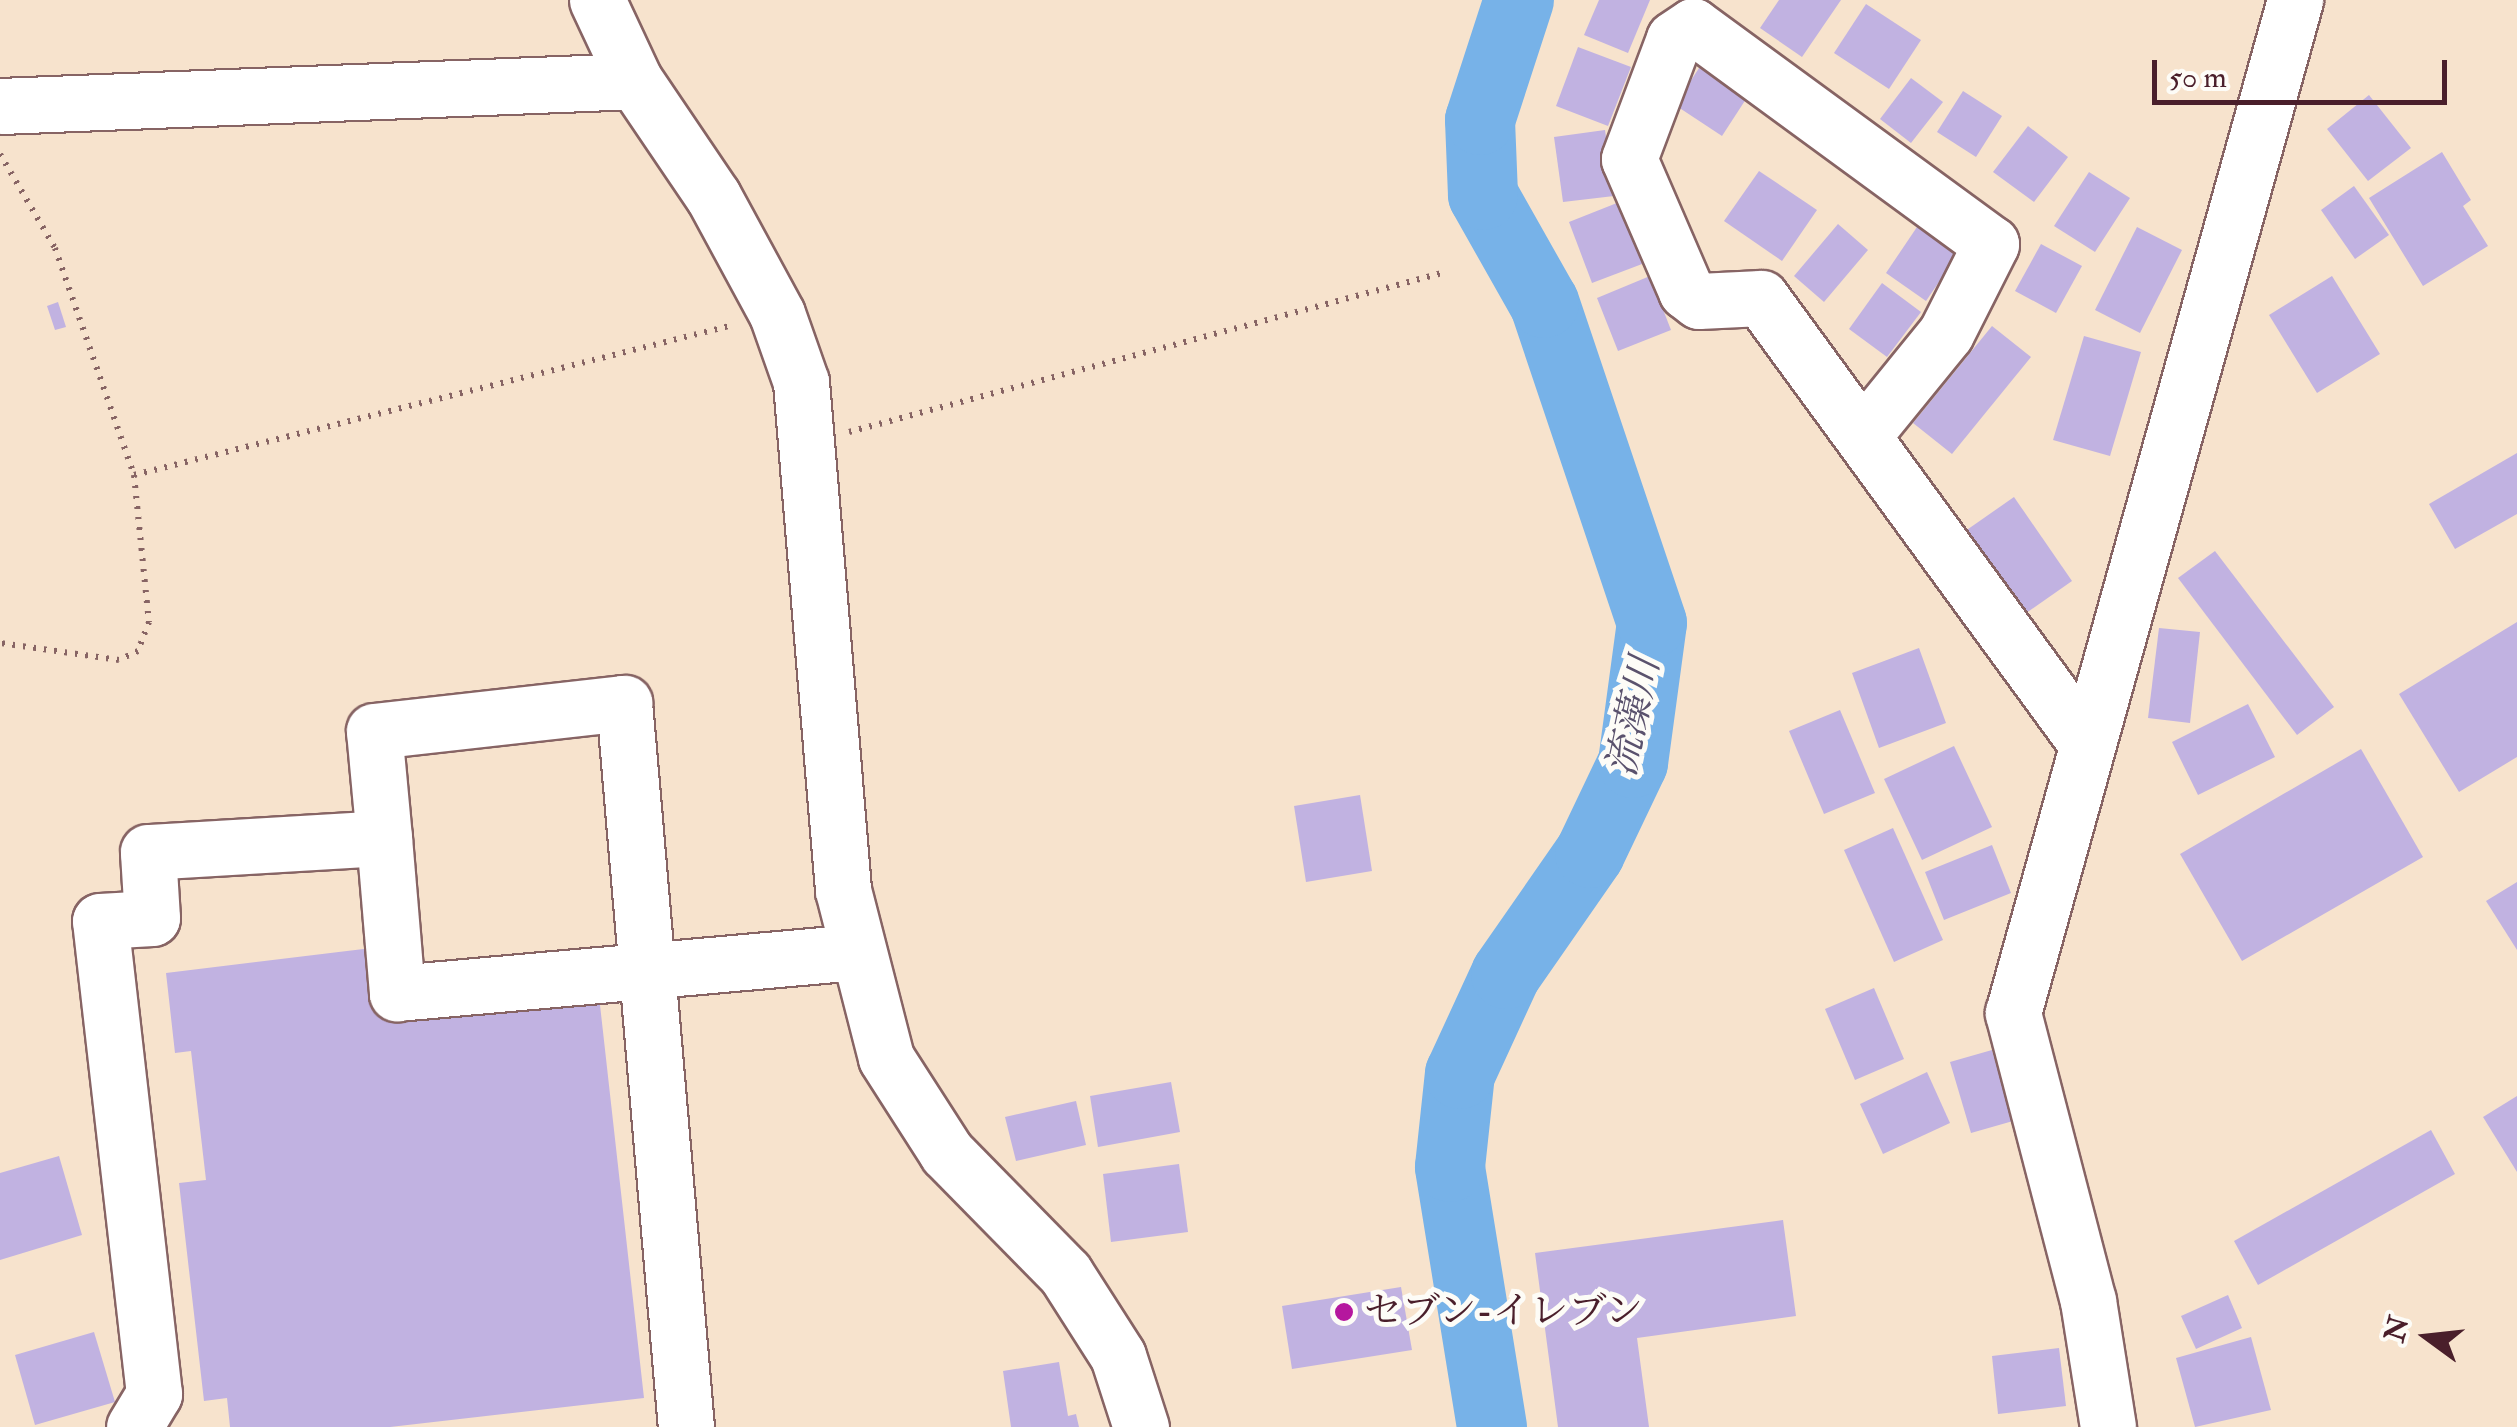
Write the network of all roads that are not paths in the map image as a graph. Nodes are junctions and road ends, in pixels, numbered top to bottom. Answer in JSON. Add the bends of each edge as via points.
{"nodes":[{"id":1,"x":597,"y":0,"type":"edge"},
{"id":2,"x":2295,"y":0,"type":"edge"},
{"id":3,"x":635,"y":81,"type":"junction"},
{"id":4,"x":0,"y":106,"type":"edge"},
{"id":5,"x":1864,"y":434,"type":"junction"},
{"id":6,"x":2084,"y":740,"type":"junction"},
{"id":7,"x":384,"y":838,"type":"junction"},
{"id":8,"x":856,"y":952,"type":"junction"},
{"id":9,"x":648,"y":971,"type":"junction"},
{"id":10,"x":134,"y":1427,"type":"edge"},
{"id":11,"x":686,"y":1427,"type":"edge"},
{"id":12,"x":1141,"y":1427,"type":"edge"},
{"id":13,"x":2108,"y":1427,"type":"edge"}],
"edges":[{"from":1,"to":3,"type":"street"},
{"from":2,"to":6,"type":"street"},
{"from":3,"to":4,"type":"street"},
{"from":3,"to":8,"type":"street","via":[[713,196],[777,314],[801,382],[843,890]]},
{"from":5,"to":5,"type":"street","via":[[1761,298],[1698,302],[1686,291],[1629,159],[1674,38],[1693,26],[1991,244],[1946,333]]},
{"from":5,"to":6,"type":"street"},
{"from":6,"to":13,"type":"street","via":[[2013,1013],[2088,1300]]},
{"from":7,"to":9,"type":"street","via":[[398,993]]},
{"from":7,"to":9,"type":"street","via":[[374,731],[624,703]]},
{"from":7,"to":10,"type":"street","via":[[148,852],[152,918],[100,921],[154,1394]]},
{"from":8,"to":9,"type":"street"},
{"from":8,"to":12,"type":"street","via":[[886,1058],[946,1152],[1065,1273],[1118,1356]]},
{"from":9,"to":11,"type":"street"}]}
